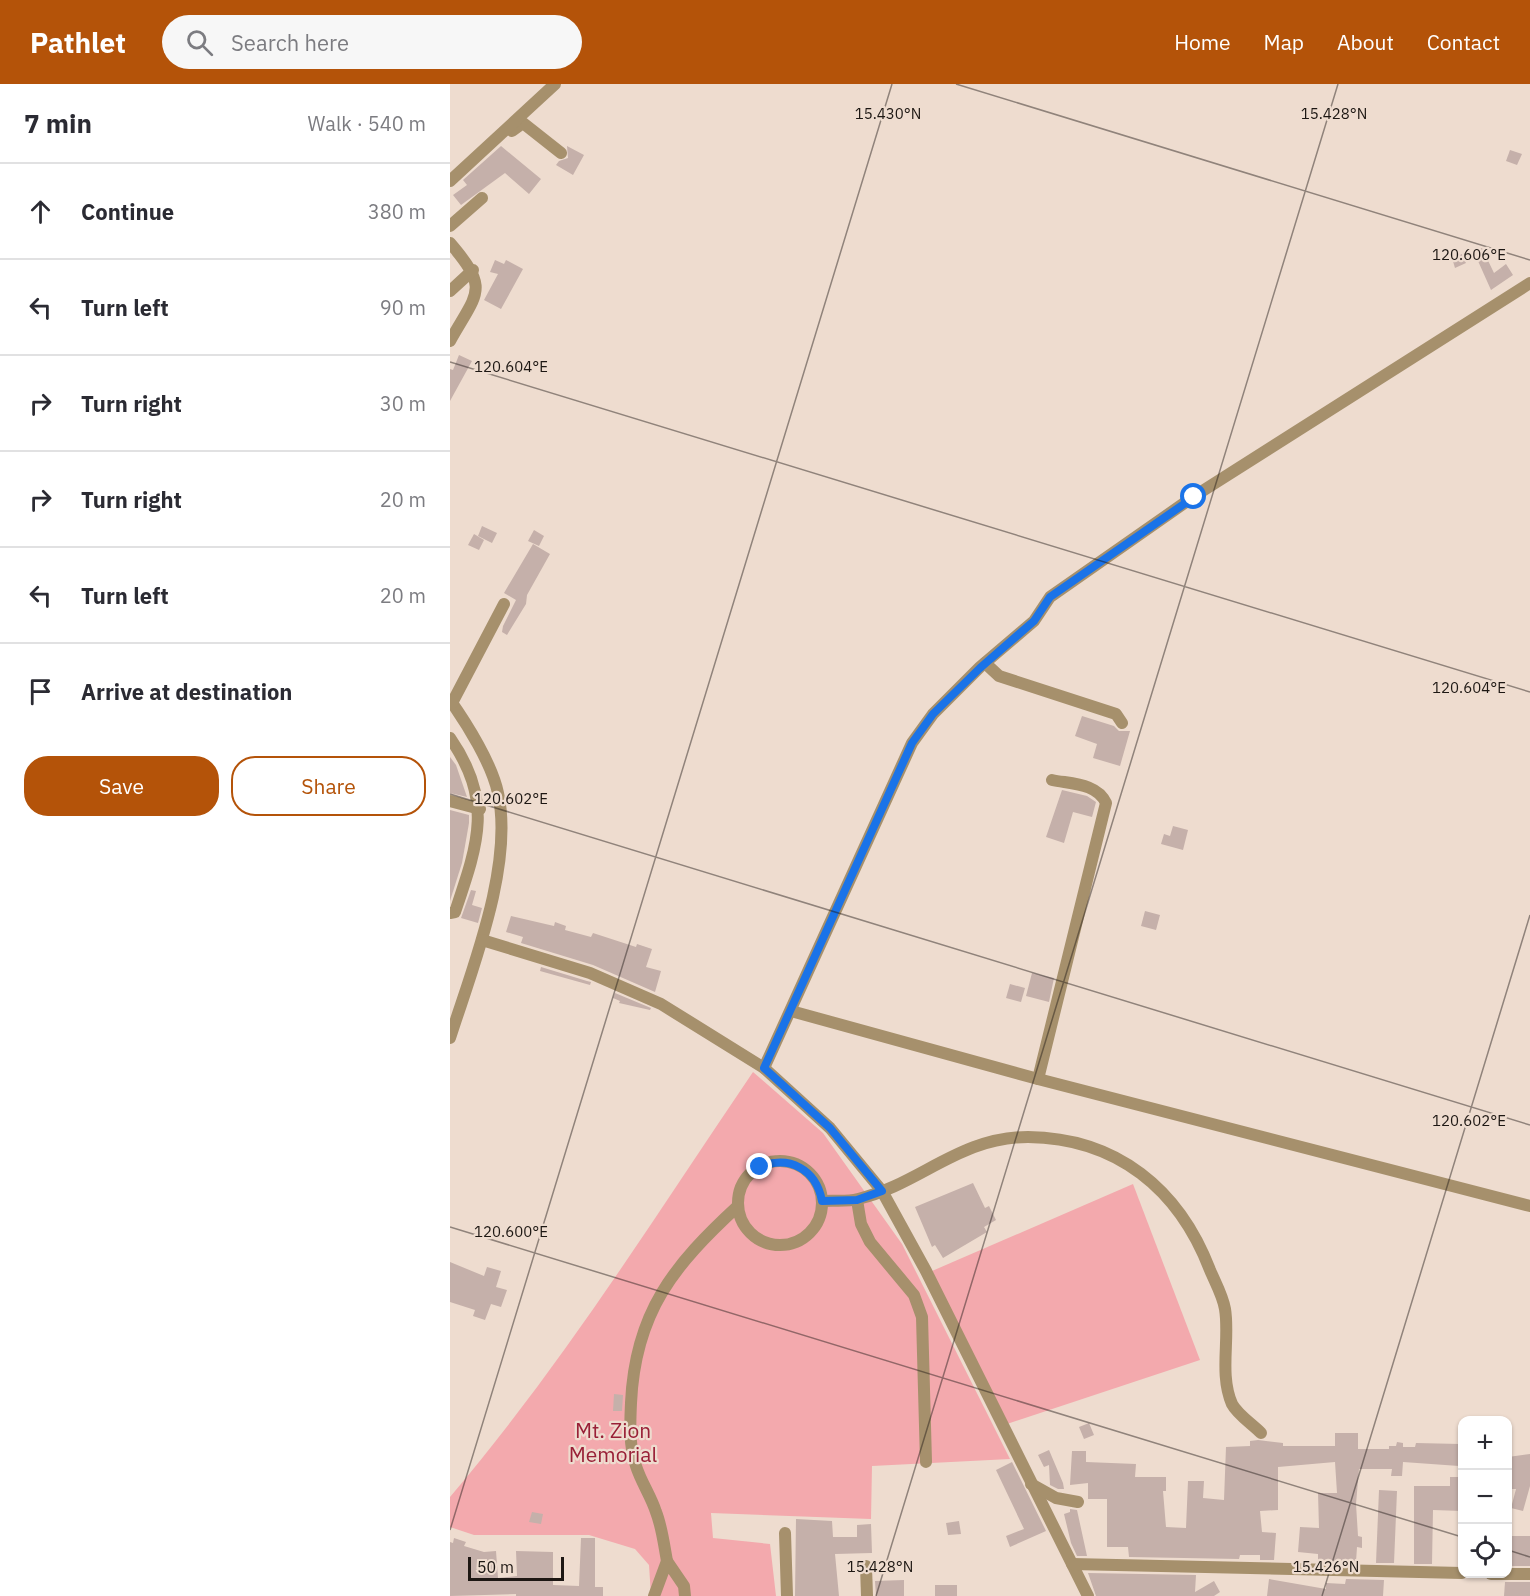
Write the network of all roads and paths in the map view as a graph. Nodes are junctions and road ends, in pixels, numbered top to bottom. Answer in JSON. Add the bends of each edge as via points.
{"nodes":[{"id":1,"x":555,"y":84,"type":"edge"},
{"id":2,"x":490,"y":144,"type":"junction"},
{"id":3,"x":561,"y":153,"type":"dead end"},
{"id":4,"x":450,"y":181,"type":"edge"},
{"id":5,"x":482,"y":198,"type":"dead end"},
{"id":6,"x":450,"y":226,"type":"edge"},
{"id":7,"x":450,"y":243,"type":"edge"},
{"id":8,"x":473,"y":270,"type":"junction"},
{"id":9,"x":1530,"y":282,"type":"edge"},
{"id":10,"x":450,"y":291,"type":"edge"},
{"id":11,"x":450,"y":341,"type":"edge"},
{"id":12,"x":504,"y":604,"type":"dead end"},
{"id":13,"x":985,"y":663,"type":"junction"},
{"id":14,"x":451,"y":701,"type":"edge"},
{"id":15,"x":1122,"y":723,"type":"dead end"},
{"id":16,"x":450,"y":738,"type":"edge"},
{"id":17,"x":1052,"y":780,"type":"dead end"},
{"id":18,"x":450,"y":801,"type":"edge"},
{"id":19,"x":480,"y":809,"type":"junction"},
{"id":20,"x":450,"y":913,"type":"edge"},
{"id":21,"x":482,"y":940,"type":"junction"},
{"id":22,"x":791,"y":1011,"type":"junction"},
{"id":23,"x":450,"y":1038,"type":"edge"},
{"id":24,"x":764,"y":1068,"type":"junction"},
{"id":25,"x":1038,"y":1080,"type":"junction"},
{"id":26,"x":882,"y":1191,"type":"junction"},
{"id":27,"x":857,"y":1200,"type":"junction"},
{"id":28,"x":822,"y":1201,"type":"junction"},
{"id":29,"x":738,"y":1206,"type":"junction"},
{"id":30,"x":1530,"y":1206,"type":"edge"},
{"id":31,"x":1261,"y":1432,"type":"dead end"},
{"id":32,"x":926,"y":1462,"type":"dead end"},
{"id":33,"x":1030,"y":1483,"type":"junction"},
{"id":34,"x":1078,"y":1502,"type":"dead end"},
{"id":35,"x":785,"y":1533,"type":"dead end"},
{"id":36,"x":667,"y":1561,"type":"junction"},
{"id":37,"x":1072,"y":1564,"type":"junction"},
{"id":38,"x":866,"y":1566,"type":"dead end"},
{"id":39,"x":1458,"y":1573,"type":"edge"},
{"id":40,"x":1512,"y":1574,"type":"edge"},
{"id":41,"x":1530,"y":1574,"type":"edge"},
{"id":42,"x":654,"y":1596,"type":"edge"},
{"id":43,"x":685,"y":1596,"type":"edge"},
{"id":44,"x":787,"y":1596,"type":"edge"},
{"id":45,"x":867,"y":1596,"type":"edge"},
{"id":46,"x":1088,"y":1596,"type":"edge"}],
"edges":[{"from":1,"to":2,"type":"street"},
{"from":2,"to":3,"type":"street","via":[[523,123]]},
{"from":2,"to":4,"type":"street"},
{"from":5,"to":6,"type":"street"},
{"from":7,"to":8,"type":"street"},
{"from":8,"to":10,"type":"street"},
{"from":8,"to":11,"type":"street","via":[[477,288]]},
{"from":9,"to":13,"type":"street","via":[[1194,497],[1060,590],[1050,597],[1034,621]]},
{"from":12,"to":14,"type":"street"},
{"from":13,"to":15,"type":"street","via":[[999,676],[1116,714]]},
{"from":13,"to":22,"type":"street","via":[[933,714],[912,743]]},
{"from":14,"to":21,"type":"street","via":[[480,750],[498,792],[502,831]]},
{"from":16,"to":19,"type":"street","via":[[463,757]]},
{"from":17,"to":25,"type":"street","via":[[1095,789],[1106,803]]},
{"from":18,"to":19,"type":"street"},
{"from":19,"to":20,"type":"street","via":[[463,889],[455,912]]},
{"from":21,"to":23,"type":"street"},
{"from":21,"to":24,"type":"street","via":[[590,973],[661,1004]]},
{"from":22,"to":24,"type":"street"},
{"from":22,"to":25,"type":"street"},
{"from":24,"to":26,"type":"street","via":[[830,1128]]},
{"from":25,"to":30,"type":"street"},
{"from":26,"to":27,"type":"street"},
{"from":26,"to":31,"type":"street","via":[[965,1149],[996,1140],[1028,1137],[1072,1142],[1109,1154],[1146,1176],[1180,1210],[1206,1257],[1225,1308],[1226,1381],[1233,1405]]},
{"from":26,"to":33,"type":"street","via":[[926,1271]]},
{"from":27,"to":28,"type":"street"},
{"from":27,"to":32,"type":"street","via":[[861,1224],[870,1242],[914,1295],[922,1317]]},
{"from":28,"to":29,"type":"street","via":[[814,1228],[800,1240],[783,1245],[756,1238],[744,1224]]},
{"from":28,"to":29,"type":"street","via":[[811,1175],[796,1164],[778,1161],[752,1172],[741,1188]]},
{"from":29,"to":36,"type":"street","via":[[677,1270],[655,1302],[637,1346],[629,1436],[636,1467],[656,1512]]},
{"from":33,"to":34,"type":"street","via":[[1056,1498]]},
{"from":33,"to":37,"type":"street"},
{"from":35,"to":44,"type":"street"},
{"from":36,"to":42,"type":"street"},
{"from":36,"to":43,"type":"street","via":[[684,1586]]},
{"from":37,"to":39,"type":"street"},
{"from":37,"to":46,"type":"street"},
{"from":38,"to":45,"type":"street"},
{"from":40,"to":41,"type":"street"}]}
